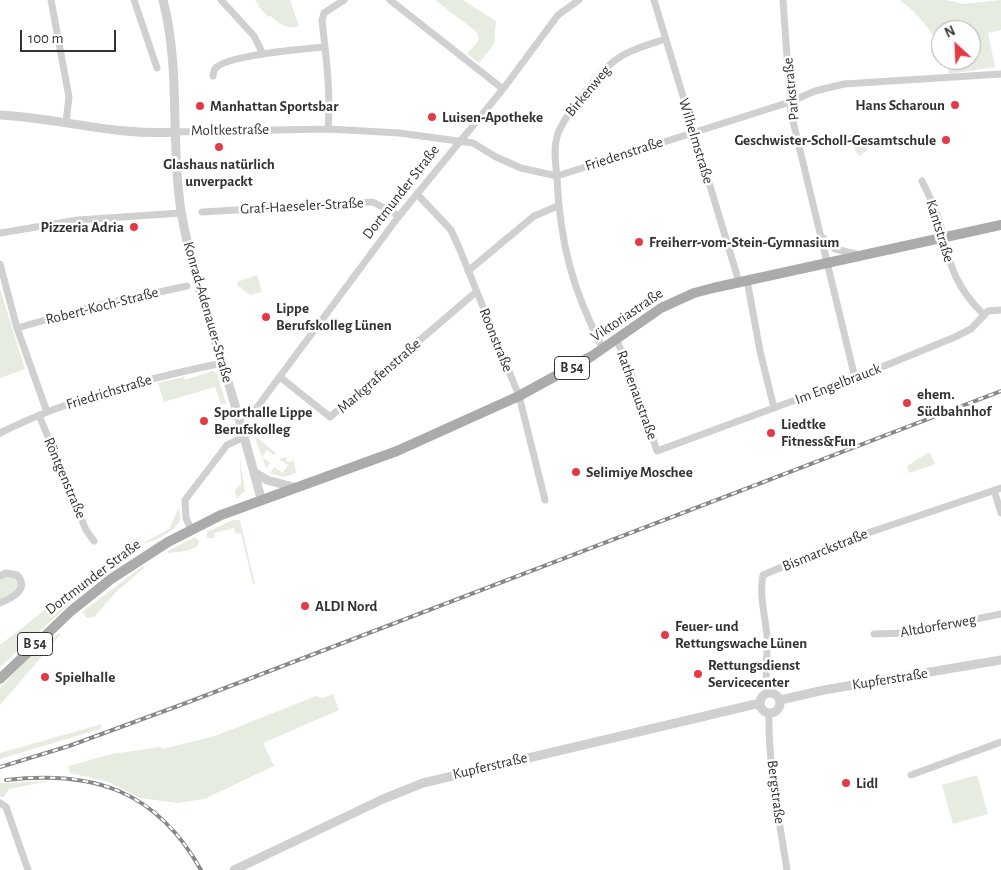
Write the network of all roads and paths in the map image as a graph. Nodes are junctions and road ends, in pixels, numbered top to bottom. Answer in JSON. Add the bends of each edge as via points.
{"nodes":[{"id":1,"x":51,"y":0,"type":"edge"},
{"id":2,"x":134,"y":0,"type":"edge"},
{"id":3,"x":163,"y":0,"type":"edge"},
{"id":4,"x":220,"y":0,"type":"edge"},
{"id":5,"x":344,"y":0,"type":"edge"},
{"id":6,"x":390,"y":0,"type":"edge"},
{"id":7,"x":579,"y":0,"type":"edge"},
{"id":8,"x":654,"y":0,"type":"edge"},
{"id":9,"x":783,"y":0,"type":"edge"},
{"id":10,"x":569,"y":3,"type":"edge"},
{"id":11,"x":665,"y":39,"type":"junction"},
{"id":12,"x":325,"y":47,"type":"junction"},
{"id":13,"x":263,"y":54,"type":"junction"},
{"id":14,"x":157,"y":68,"type":"dead end"},
{"id":15,"x":1001,"y":74,"type":"edge"},
{"id":16,"x":213,"y":76,"type":"dead end"},
{"id":17,"x":503,"y":89,"type":"junction"},
{"id":18,"x":790,"y":102,"type":"junction"},
{"id":19,"x":0,"y":115,"type":"edge"},
{"id":20,"x":66,"y":122,"type":"junction"},
{"id":21,"x":328,"y":129,"type":"junction"},
{"id":22,"x":693,"y":131,"type":"junction"},
{"id":23,"x":174,"y":132,"type":"junction"},
{"id":24,"x":461,"y":141,"type":"junction"},
{"id":25,"x":556,"y":176,"type":"junction"},
{"id":26,"x":922,"y":180,"type":"dead end"},
{"id":27,"x":418,"y":195,"type":"junction"},
{"id":28,"x":558,"y":206,"type":"junction"},
{"id":29,"x":202,"y":212,"type":"dead end"},
{"id":30,"x":181,"y":213,"type":"junction"},
{"id":31,"x":399,"y":216,"type":"junction"},
{"id":32,"x":1001,"y":225,"type":"edge"},
{"id":33,"x":0,"y":233,"type":"edge"},
{"id":34,"x":821,"y":235,"type":"junction"},
{"id":35,"x":942,"y":238,"type":"junction"},
{"id":36,"x":862,"y":255,"type":"junction"},
{"id":37,"x":827,"y":262,"type":"junction"},
{"id":38,"x":0,"y":264,"type":"edge"},
{"id":39,"x":468,"y":270,"type":"junction"},
{"id":40,"x":743,"y":281,"type":"junction"},
{"id":41,"x":187,"y":286,"type":"dead end"},
{"id":42,"x":476,"y":292,"type":"junction"},
{"id":43,"x":1001,"y":310,"type":"edge"},
{"id":44,"x":983,"y":314,"type":"junction"},
{"id":45,"x":17,"y":328,"type":"junction"},
{"id":46,"x":616,"y":339,"type":"junction"},
{"id":47,"x":603,"y":348,"type":"junction"},
{"id":48,"x":222,"y":363,"type":"junction"},
{"id":49,"x":280,"y":377,"type":"junction"},
{"id":50,"x":855,"y":378,"type":"junction"},
{"id":51,"x":519,"y":396,"type":"junction"},
{"id":52,"x":774,"y":408,"type":"junction"},
{"id":53,"x":255,"y":410,"type":"dead end"},
{"id":54,"x":47,"y":412,"type":"junction"},
{"id":55,"x":38,"y":415,"type":"junction"},
{"id":56,"x":0,"y":433,"type":"edge"},
{"id":57,"x":244,"y":437,"type":"junction"},
{"id":58,"x":657,"y":450,"type":"joint"},
{"id":59,"x":254,"y":472,"type":"junction"},
{"id":60,"x":293,"y":487,"type":"junction"},
{"id":61,"x":997,"y":489,"type":"edge"},
{"id":62,"x":261,"y":498,"type":"junction"},
{"id":63,"x":545,"y":500,"type":"dead end"},
{"id":64,"x":1001,"y":513,"type":"edge"},
{"id":65,"x":191,"y":529,"type":"junction"},
{"id":66,"x":94,"y":541,"type":"dead end"},
{"id":67,"x":0,"y":576,"type":"edge"},
{"id":68,"x":0,"y":603,"type":"edge"},
{"id":69,"x":1001,"y":614,"type":"edge"},
{"id":70,"x":874,"y":634,"type":"dead end"},
{"id":71,"x":1001,"y":660,"type":"edge"},
{"id":72,"x":0,"y":679,"type":"edge"},
{"id":73,"x":768,"y":694,"type":"junction"},
{"id":74,"x":780,"y":700,"type":"junction"},
{"id":75,"x":760,"y":703,"type":"junction"},
{"id":76,"x":769,"y":713,"type":"junction"},
{"id":77,"x":1001,"y":742,"type":"edge"},
{"id":78,"x":911,"y":775,"type":"dead end"},
{"id":79,"x":0,"y":802,"type":"edge"},
{"id":80,"x":28,"y":870,"type":"edge"},
{"id":81,"x":234,"y":870,"type":"edge"},
{"id":82,"x":787,"y":870,"type":"edge"}],
"edges":[{"from":1,"to":20,"type":"street","via":[[69,97]]},
{"from":2,"to":14,"type":"street"},
{"from":3,"to":23,"type":"street","name":"Konrad-Adenauer-Straße","via":[[172,48]]},
{"from":4,"to":13,"type":"street","via":[[254,36]]},
{"from":5,"to":12,"type":"street","via":[[324,13]]},
{"from":6,"to":17,"type":"street"},
{"from":7,"to":10,"type":"street","name":"Dortmunder Straße"},
{"from":8,"to":11,"type":"street","name":"Wilhelmstraße"},
{"from":9,"to":18,"type":"street","name":"Parkstraße"},
{"from":10,"to":17,"type":"street","name":"Dortmunder Straße"},
{"from":11,"to":22,"type":"street","name":"Wilhelmstraße"},
{"from":11,"to":25,"type":"street","name":"Birkenweg","via":[[614,61],[573,108],[556,137]]},
{"from":12,"to":13,"type":"street"},
{"from":12,"to":21,"type":"street","via":[[330,108]]},
{"from":13,"to":16,"type":"street","via":[[220,65],[215,68]]},
{"from":15,"to":18,"type":"street","name":"Friedenstraße","via":[[826,87]]},
{"from":17,"to":24,"type":"street","name":"Dortmunder Straße"},
{"from":18,"to":22,"type":"street","name":"Friedenstraße"},
{"from":18,"to":34,"type":"street","name":"Parkstraße"},
{"from":19,"to":20,"type":"street","name":"Moltkestraße"},
{"from":20,"to":23,"type":"street","name":"Moltkestraße","via":[[128,133]]},
{"from":21,"to":23,"type":"street","name":"Moltkestraße"},
{"from":21,"to":24,"type":"street","name":"Moltkestraße","via":[[367,130]]},
{"from":22,"to":25,"type":"street","name":"Friedenstraße"},
{"from":22,"to":40,"type":"street","name":"Wilhelmstraße"},
{"from":23,"to":30,"type":"street","name":"Konrad-Adenauer-Straße"},
{"from":24,"to":25,"type":"street","via":[[473,143],[521,168]]},
{"from":24,"to":27,"type":"street","name":"Dortmunder Straße"},
{"from":25,"to":28,"type":"street","name":"Rathenaustraße"},
{"from":26,"to":35,"type":"street","name":"Kantstraße","via":[[934,204]]},
{"from":27,"to":31,"type":"street","name":"Dortmunder Straße"},
{"from":27,"to":39,"type":"street","name":"Roonstraße","via":[[450,230]]},
{"from":28,"to":39,"type":"street","via":[[534,216]]},
{"from":28,"to":47,"type":"street","name":"Rathenaustraße","via":[[568,265],[582,308]]},
{"from":29,"to":31,"type":"street","name":"Graf-Haeseler-Straße","via":[[373,202]]},
{"from":30,"to":33,"type":"street","via":[[78,220]]},
{"from":30,"to":48,"type":"street","name":"Konrad-Adenauer-Straße","via":[[196,282]]},
{"from":31,"to":49,"type":"street","name":"Dortmunder Straße"},
{"from":32,"to":35,"type":"main road","name":"Viktoriastraße","number":"B 54"},
{"from":34,"to":36,"type":"street","via":[[835,249]]},
{"from":34,"to":37,"type":"street","name":"Parkstraße"},
{"from":35,"to":36,"type":"main road","name":"Viktoriastraße","number":"B 54"},
{"from":35,"to":44,"type":"street","name":"Kantstraße","via":[[955,276]]},
{"from":36,"to":37,"type":"main road","name":"Viktoriastraße","number":"B 54"},
{"from":37,"to":40,"type":"main road","name":"Viktoriastraße","number":"B 54"},
{"from":37,"to":50,"type":"street","name":"Parkstraße"},
{"from":38,"to":45,"type":"street"},
{"from":39,"to":42,"type":"street","name":"Roonstraße"},
{"from":40,"to":46,"type":"main road","name":"Viktoriastraße","number":"B 54","via":[[678,300],[646,317]]},
{"from":40,"to":52,"type":"street","name":"Wilhelmstraße"},
{"from":41,"to":45,"type":"street","name":"Robert-Koch-Straße","via":[[95,306]]},
{"from":42,"to":49,"type":"street","name":"Markgrafenstraße","via":[[330,417]]},
{"from":42,"to":51,"type":"street","name":"Roonstraße"},
{"from":43,"to":44,"type":"street"},
{"from":44,"to":50,"type":"street","name":"Im Engelbrauck","via":[[963,334]]},
{"from":45,"to":54,"type":"street"},
{"from":46,"to":47,"type":"main road","name":"Viktoriastraße","number":"B 54"},
{"from":46,"to":58,"type":"street","name":"Rathenaustraße"},
{"from":47,"to":51,"type":"main road","name":"Viktoriastraße","number":"B 54"},
{"from":48,"to":54,"type":"street","name":"Friedrichstraße","via":[[130,384]]},
{"from":48,"to":57,"type":"street","name":"Konrad-Adenauer-Straße"},
{"from":49,"to":53,"type":"street","name":"Dortmunder Straße"},
{"from":50,"to":52,"type":"street","name":"Im Engelbrauck"},
{"from":51,"to":60,"type":"main road","name":"Viktoriastraße","number":"B 54","via":[[397,451]]},
{"from":51,"to":63,"type":"street","name":"Roonstraße"},
{"from":52,"to":58,"type":"street","name":"Im Engelbrauck"},
{"from":54,"to":55,"type":"street","name":"Friedrichstraße"},
{"from":55,"to":56,"type":"street","name":"Friedrichstraße"},
{"from":55,"to":66,"type":"street","name":"Röntgenstraße","via":[[86,530]]},
{"from":57,"to":59,"type":"street","name":"Konrad-Adenauer-Straße"},
{"from":57,"to":65,"type":"street","via":[[223,450],[185,500],[186,518]]},
{"from":59,"to":60,"type":"street","via":[[267,480]]},
{"from":59,"to":62,"type":"street","name":"Konrad-Adenauer-Straße"},
{"from":60,"to":62,"type":"main road","name":"Viktoriastraße","number":"B 54"},
{"from":61,"to":64,"type":"street"},
{"from":61,"to":73,"type":"street","name":"Bismarckstraße","via":[[841,542],[763,575],[760,591],[767,637],[765,671]]},
{"from":62,"to":65,"type":"main road","name":"Dortmunder Straße","number":"B 54"},
{"from":65,"to":72,"type":"main road","name":"Dortmunder Straße","number":"B 54","via":[[153,550],[94,592],[48,631]]},
{"from":67,"to":68,"type":"street","via":[[6,573],[17,575],[22,587],[14,597]]},
{"from":69,"to":70,"type":"street","name":"Altdorferweg","via":[[907,633]]},
{"from":71,"to":74,"type":"street","name":"Kupferstraße"},
{"from":73,"to":74,"type":"street","via":[[775,694]]},
{"from":73,"to":75,"type":"street"},
{"from":74,"to":76,"type":"street","via":[[778,710]]},
{"from":75,"to":76,"type":"street","via":[[762,709]]},
{"from":75,"to":81,"type":"street","name":"Kupferstraße","via":[[423,783]]},
{"from":76,"to":82,"type":"street","name":"Bergstraße","via":[[777,810]]},
{"from":77,"to":78,"type":"street"},
{"from":79,"to":80,"type":"street","via":[[6,808]]}]}
